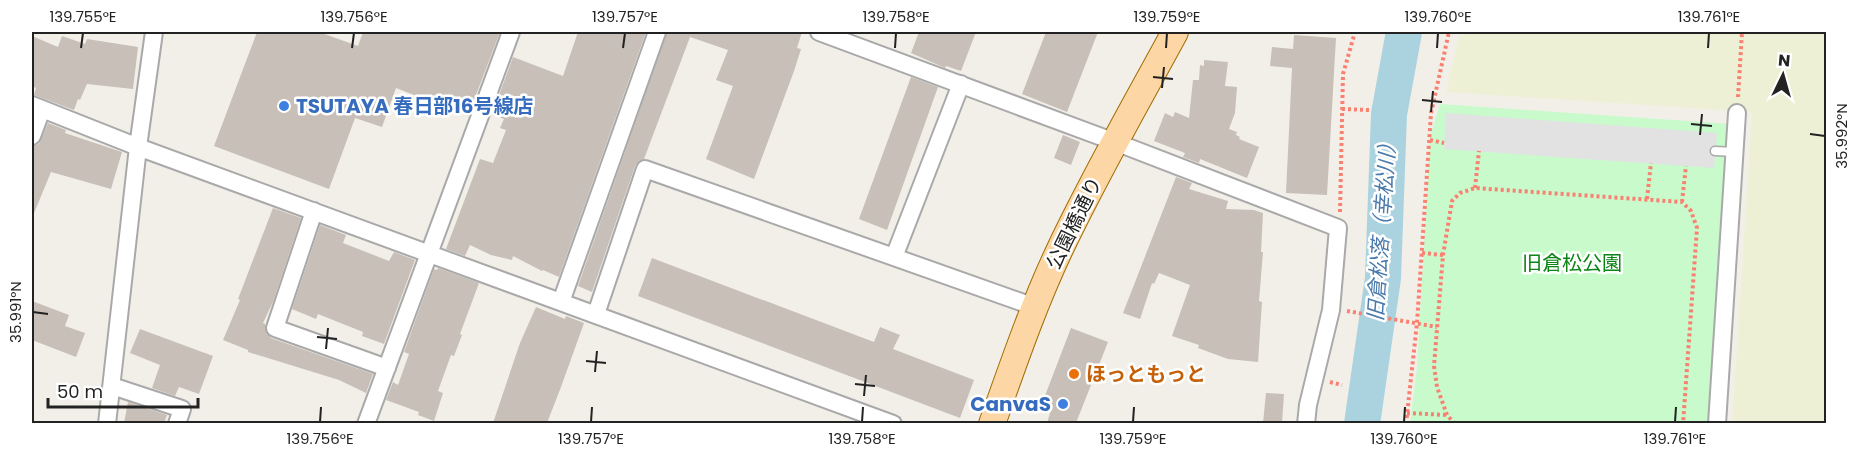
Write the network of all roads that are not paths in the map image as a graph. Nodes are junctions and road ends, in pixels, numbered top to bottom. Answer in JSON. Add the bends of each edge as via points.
{"nodes":[{"id":1,"x":154,"y":32,"type":"edge"},
{"id":2,"x":511,"y":32,"type":"edge"},
{"id":3,"x":657,"y":32,"type":"edge"},
{"id":4,"x":819,"y":32,"type":"edge"},
{"id":5,"x":1175,"y":32,"type":"edge"},
{"id":6,"x":961,"y":84,"type":"junction"},
{"id":7,"x":37,"y":107,"type":"edge"},
{"id":8,"x":1737,"y":113,"type":"road end"},
{"id":9,"x":32,"y":136,"type":"edge"},
{"id":10,"x":1115,"y":142,"type":"junction"},
{"id":11,"x":138,"y":147,"type":"junction"},
{"id":12,"x":1715,"y":151,"type":"dead end"},
{"id":13,"x":1735,"y":152,"type":"junction"},
{"id":14,"x":314,"y":211,"type":"junction"},
{"id":15,"x":430,"y":254,"type":"junction"},
{"id":16,"x":894,"y":257,"type":"junction"},
{"id":17,"x":561,"y":302,"type":"junction"},
{"id":18,"x":1035,"y":307,"type":"junction"},
{"id":19,"x":596,"y":314,"type":"junction"},
{"id":20,"x":387,"y":368,"type":"junction"},
{"id":21,"x":112,"y":386,"type":"junction"},
{"id":22,"x":108,"y":423,"type":"edge"},
{"id":23,"x":177,"y":423,"type":"edge"},
{"id":24,"x":366,"y":423,"type":"edge"},
{"id":25,"x":893,"y":423,"type":"edge"},
{"id":26,"x":992,"y":423,"type":"edge"},
{"id":27,"x":1306,"y":423,"type":"edge"},
{"id":28,"x":1717,"y":423,"type":"edge"}],
"edges":[{"from":1,"to":11,"type":"street"},
{"from":2,"to":15,"type":"street"},
{"from":3,"to":17,"type":"street"},
{"from":4,"to":6,"type":"street"},
{"from":5,"to":10,"type":"main road","name":"公園橋通り"},
{"from":6,"to":10,"type":"street"},
{"from":6,"to":16,"type":"street"},
{"from":7,"to":9,"type":"street"},
{"from":7,"to":11,"type":"street"},
{"from":8,"to":13,"type":"street"},
{"from":10,"to":18,"type":"main road","name":"公園橋通り"},
{"from":10,"to":27,"type":"street","via":[[1338,228],[1331,310]]},
{"from":11,"to":14,"type":"street"},
{"from":11,"to":21,"type":"street"},
{"from":12,"to":13,"type":"lane"},
{"from":13,"to":28,"type":"street"},
{"from":14,"to":15,"type":"street"},
{"from":14,"to":20,"type":"street","via":[[275,328]]},
{"from":15,"to":17,"type":"street"},
{"from":15,"to":20,"type":"street"},
{"from":16,"to":18,"type":"street"},
{"from":16,"to":19,"type":"street","via":[[645,169]]},
{"from":17,"to":19,"type":"street"},
{"from":18,"to":26,"type":"main road","name":"公園橋通り"},
{"from":19,"to":25,"type":"street"},
{"from":20,"to":24,"type":"street"},
{"from":21,"to":22,"type":"street"},
{"from":21,"to":23,"type":"street","via":[[182,409]]}]}
